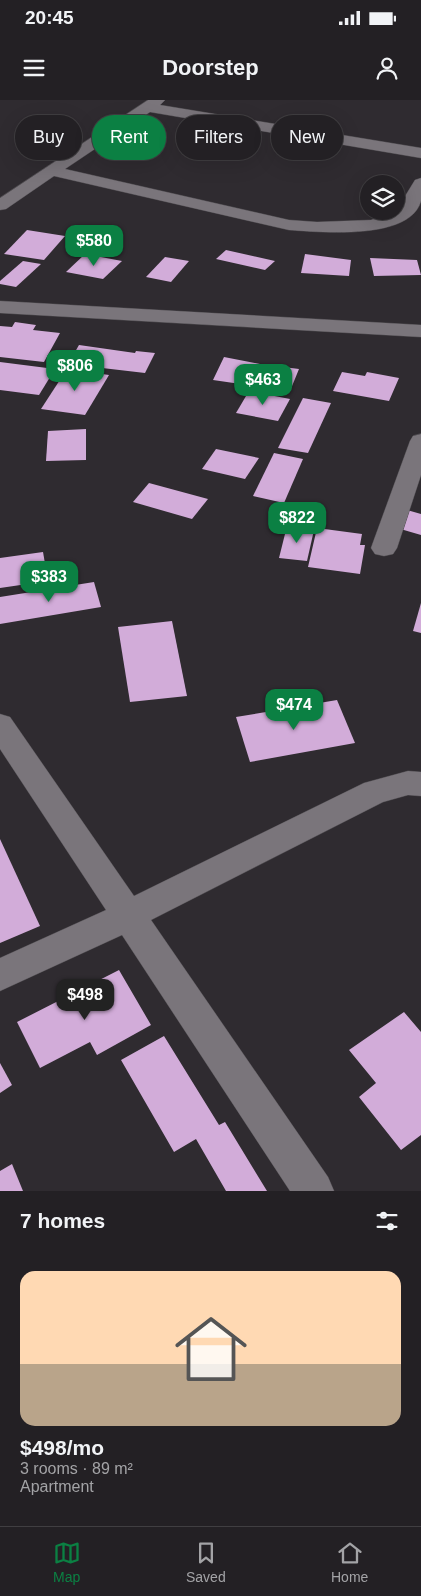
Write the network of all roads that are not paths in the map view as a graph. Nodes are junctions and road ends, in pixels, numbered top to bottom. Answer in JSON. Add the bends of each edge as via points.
{"nodes":[{"id":1,"x":152,"y":103,"type":"edge"},
{"id":2,"x":421,"y":153,"type":"edge"},
{"id":3,"x":53,"y":171,"type":"junction"},
{"id":4,"x":421,"y":183,"type":"edge"},
{"id":5,"x":0,"y":205,"type":"edge"},
{"id":6,"x":0,"y":307,"type":"edge"},
{"id":7,"x":421,"y":331,"type":"edge"},
{"id":8,"x":421,"y":441,"type":"edge"},
{"id":9,"x":384,"y":548,"type":"dead end"},
{"id":10,"x":0,"y":725,"type":"edge"},
{"id":11,"x":421,"y":784,"type":"edge"},
{"id":12,"x":127,"y":916,"type":"junction"},
{"id":13,"x":0,"y":975,"type":"edge"},
{"id":14,"x":314,"y":1191,"type":"edge"}],
"edges":[{"from":1,"to":2,"type":"street"},
{"from":1,"to":3,"type":"street"},
{"from":3,"to":4,"type":"street","via":[[289,225],[327,228],[365,226],[394,218],[409,209]]},
{"from":3,"to":5,"type":"street"},
{"from":6,"to":7,"type":"street"},
{"from":8,"to":9,"type":"street"},
{"from":10,"to":12,"type":"street"},
{"from":11,"to":12,"type":"street","via":[[408,783],[375,792]]},
{"from":12,"to":13,"type":"street"},
{"from":12,"to":14,"type":"street"}]}
